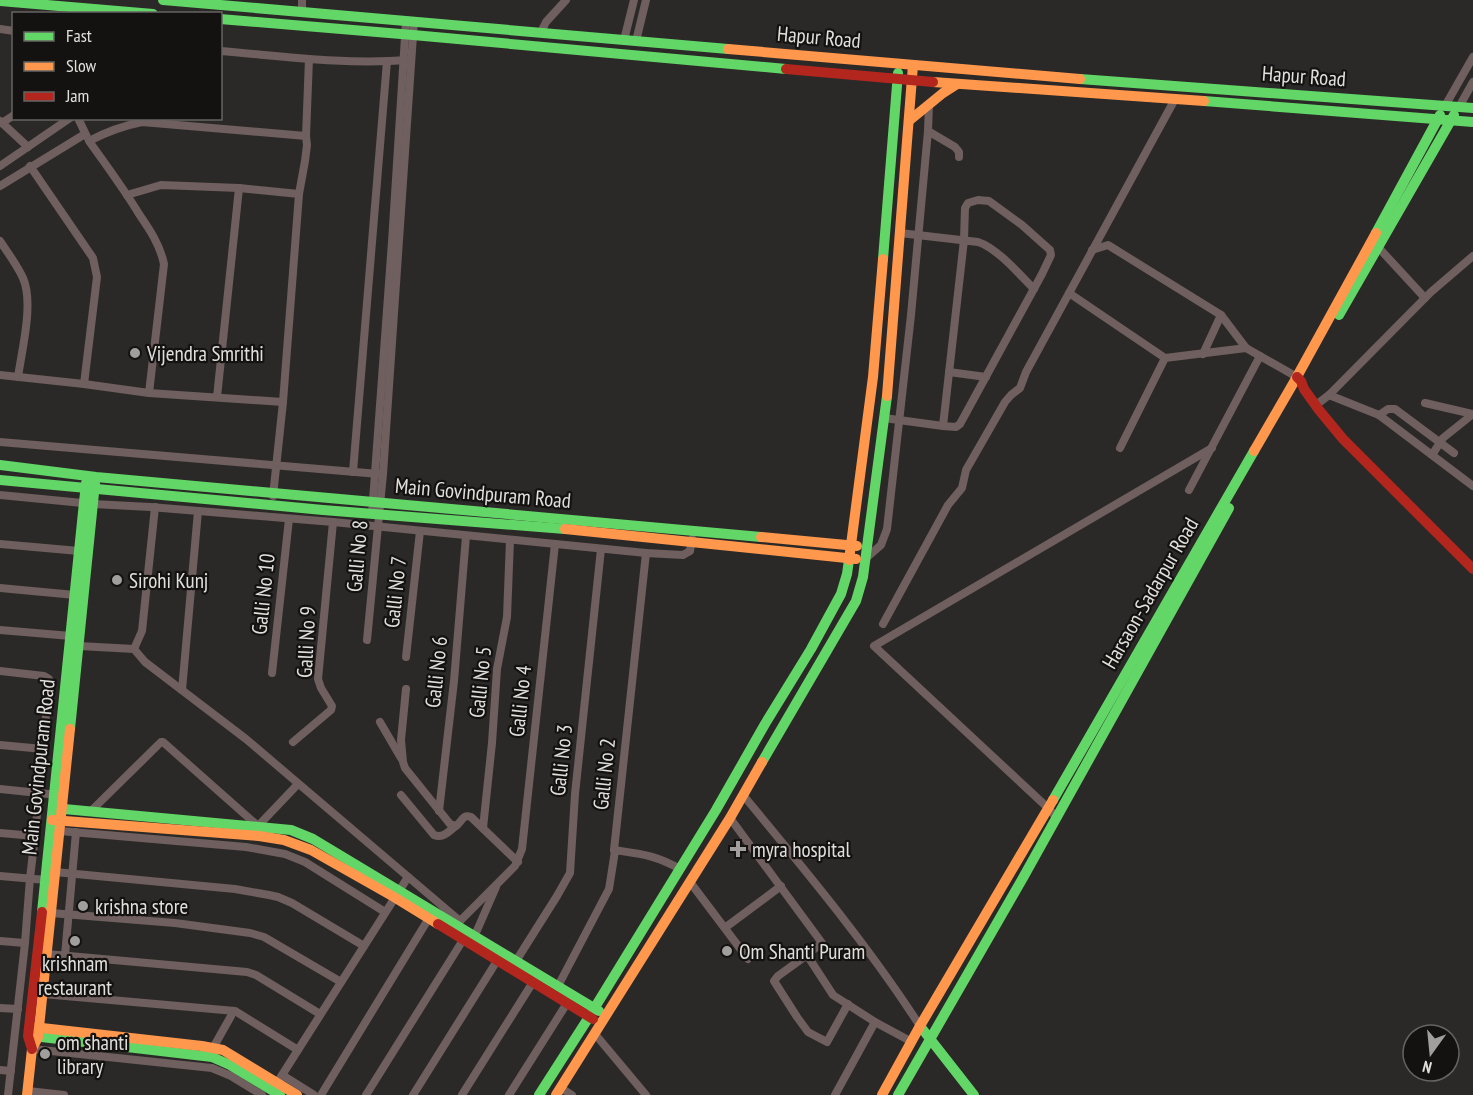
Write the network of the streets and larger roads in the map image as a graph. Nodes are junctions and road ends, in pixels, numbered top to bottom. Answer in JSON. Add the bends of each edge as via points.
{"nodes":[{"id":1,"x":163,"y":0,"type":"edge"},
{"id":2,"x":302,"y":0,"type":"edge"},
{"id":3,"x":566,"y":0,"type":"edge"},
{"id":4,"x":634,"y":0,"type":"edge"},
{"id":5,"x":646,"y":0,"type":"edge"},
{"id":6,"x":0,"y":1,"type":"edge"},
{"id":7,"x":12,"y":1,"type":"edge"},
{"id":8,"x":131,"y":12,"type":"edge"},
{"id":9,"x":302,"y":12,"type":"junction"},
{"id":10,"x":222,"y":19,"type":"edge"},
{"id":11,"x":410,"y":21,"type":"junction"},
{"id":12,"x":544,"y":33,"type":"junction"},
{"id":13,"x":409,"y":35,"type":"junction"},
{"id":14,"x":624,"y":40,"type":"junction"},
{"id":15,"x":636,"y":41,"type":"junction"},
{"id":16,"x":222,"y":51,"type":"edge"},
{"id":17,"x":1473,"y":57,"type":"edge"},
{"id":18,"x":309,"y":59,"type":"junction"},
{"id":19,"x":407,"y":60,"type":"junction"},
{"id":20,"x":387,"y":62,"type":"junction"},
{"id":21,"x":898,"y":64,"type":"junction"},
{"id":22,"x":913,"y":65,"type":"junction"},
{"id":23,"x":897,"y":79,"type":"junction"},
{"id":24,"x":912,"y":81,"type":"junction"},
{"id":25,"x":1473,"y":82,"type":"edge"},
{"id":26,"x":958,"y":84,"type":"junction"},
{"id":27,"x":1175,"y":99,"type":"junction"},
{"id":28,"x":929,"y":104,"type":"junction"},
{"id":29,"x":1445,"y":106,"type":"junction"},
{"id":30,"x":1459,"y":107,"type":"junction"},
{"id":31,"x":1473,"y":108,"type":"edge"},
{"id":32,"x":1438,"y":118,"type":"junction"},
{"id":33,"x":67,"y":120,"type":"edge"},
{"id":34,"x":79,"y":120,"type":"edge"},
{"id":35,"x":910,"y":120,"type":"junction"},
{"id":36,"x":1452,"y":120,"type":"junction"},
{"id":37,"x":1,"y":122,"type":"edge"},
{"id":38,"x":1472,"y":123,"type":"edge"},
{"id":39,"x":928,"y":131,"type":"junction"},
{"id":40,"x":306,"y":136,"type":"junction"},
{"id":41,"x":87,"y":137,"type":"junction"},
{"id":42,"x":28,"y":147,"type":"junction"},
{"id":43,"x":959,"y":157,"type":"dead end"},
{"id":44,"x":0,"y":166,"type":"edge"},
{"id":45,"x":30,"y":166,"type":"junction"},
{"id":46,"x":0,"y":186,"type":"edge"},
{"id":47,"x":239,"y":188,"type":"junction"},
{"id":48,"x":127,"y":195,"type":"junction"},
{"id":49,"x":299,"y":195,"type":"junction"},
{"id":50,"x":900,"y":233,"type":"junction"},
{"id":51,"x":918,"y":235,"type":"junction"},
{"id":52,"x":964,"y":240,"type":"junction"},
{"id":53,"x":0,"y":241,"type":"edge"},
{"id":54,"x":1378,"y":247,"type":"junction"},
{"id":55,"x":1092,"y":250,"type":"junction"},
{"id":56,"x":1473,"y":256,"type":"edge"},
{"id":57,"x":1034,"y":289,"type":"junction"},
{"id":58,"x":1069,"y":293,"type":"junction"},
{"id":59,"x":1425,"y":298,"type":"junction"},
{"id":60,"x":1221,"y":315,"type":"junction"},
{"id":61,"x":1246,"y":348,"type":"junction"},
{"id":62,"x":1203,"y":354,"type":"junction"},
{"id":63,"x":1260,"y":356,"type":"junction"},
{"id":64,"x":1165,"y":358,"type":"junction"},
{"id":65,"x":949,"y":372,"type":"junction"},
{"id":66,"x":0,"y":375,"type":"edge"},
{"id":67,"x":18,"y":376,"type":"junction"},
{"id":68,"x":986,"y":377,"type":"junction"},
{"id":69,"x":1299,"y":379,"type":"junction"},
{"id":70,"x":84,"y":384,"type":"junction"},
{"id":71,"x":148,"y":393,"type":"junction"},
{"id":72,"x":1329,"y":395,"type":"junction"},
{"id":73,"x":217,"y":397,"type":"junction"},
{"id":74,"x":283,"y":402,"type":"junction"},
{"id":75,"x":1425,"y":403,"type":"dead end"},
{"id":76,"x":1316,"y":405,"type":"junction"},
{"id":77,"x":1379,"y":415,"type":"junction"},
{"id":78,"x":884,"y":418,"type":"junction"},
{"id":79,"x":899,"y":420,"type":"junction"},
{"id":80,"x":943,"y":426,"type":"junction"},
{"id":81,"x":0,"y":442,"type":"edge"},
{"id":82,"x":1440,"y":443,"type":"junction"},
{"id":83,"x":1120,"y":448,"type":"dead end"},
{"id":84,"x":1212,"y":448,"type":"junction"},
{"id":85,"x":1454,"y":453,"type":"dead end"},
{"id":86,"x":1432,"y":455,"type":"junction"},
{"id":87,"x":0,"y":465,"type":"edge"},
{"id":88,"x":276,"y":466,"type":"junction"},
{"id":89,"x":353,"y":472,"type":"junction"},
{"id":90,"x":379,"y":474,"type":"junction"},
{"id":91,"x":91,"y":476,"type":"junction"},
{"id":92,"x":0,"y":480,"type":"edge"},
{"id":93,"x":1473,"y":486,"type":"edge"},
{"id":94,"x":90,"y":488,"type":"junction"},
{"id":95,"x":1189,"y":490,"type":"dead end"},
{"id":96,"x":274,"y":493,"type":"junction"},
{"id":97,"x":0,"y":495,"type":"edge"},
{"id":98,"x":88,"y":503,"type":"junction"},
{"id":99,"x":273,"y":505,"type":"junction"},
{"id":100,"x":155,"y":507,"type":"junction"},
{"id":101,"x":376,"y":508,"type":"junction"},
{"id":102,"x":198,"y":511,"type":"junction"},
{"id":103,"x":289,"y":519,"type":"junction"},
{"id":104,"x":333,"y":522,"type":"junction"},
{"id":105,"x":378,"y":527,"type":"junction"},
{"id":106,"x":420,"y":531,"type":"junction"},
{"id":107,"x":693,"y":531,"type":"junction"},
{"id":108,"x":466,"y":536,"type":"junction"},
{"id":109,"x":510,"y":540,"type":"junction"},
{"id":110,"x":692,"y":543,"type":"junction"},
{"id":111,"x":0,"y":544,"type":"edge"},
{"id":112,"x":555,"y":544,"type":"junction"},
{"id":113,"x":851,"y":545,"type":"junction"},
{"id":114,"x":866,"y":547,"type":"junction"},
{"id":115,"x":601,"y":549,"type":"junction"},
{"id":116,"x":79,"y":551,"type":"junction"},
{"id":117,"x":646,"y":553,"type":"junction"},
{"id":118,"x":849,"y":558,"type":"junction"},
{"id":119,"x":865,"y":559,"type":"junction"},
{"id":120,"x":1473,"y":569,"type":"edge"},
{"id":121,"x":0,"y":588,"type":"edge"},
{"id":122,"x":75,"y":595,"type":"junction"},
{"id":123,"x":883,"y":624,"type":"dead end"},
{"id":124,"x":0,"y":630,"type":"edge"},
{"id":125,"x":71,"y":636,"type":"junction"},
{"id":126,"x":367,"y":640,"type":"dead end"},
{"id":127,"x":79,"y":646,"type":"junction"},
{"id":128,"x":134,"y":650,"type":"junction"},
{"id":129,"x":406,"y":657,"type":"dead end"},
{"id":130,"x":0,"y":671,"type":"edge"},
{"id":131,"x":272,"y":673,"type":"dead end"},
{"id":132,"x":406,"y":689,"type":"dead end"},
{"id":133,"x":182,"y":690,"type":"junction"},
{"id":134,"x":380,"y":722,"type":"dead end"},
{"id":135,"x":293,"y":742,"type":"dead end"},
{"id":136,"x":0,"y":745,"type":"edge"},
{"id":137,"x":43,"y":749,"type":"junction"},
{"id":138,"x":403,"y":762,"type":"junction"},
{"id":139,"x":298,"y":784,"type":"junction"},
{"id":140,"x":0,"y":789,"type":"edge"},
{"id":141,"x":39,"y":793,"type":"junction"},
{"id":142,"x":59,"y":795,"type":"junction"},
{"id":143,"x":401,"y":795,"type":"dead end"},
{"id":144,"x":743,"y":795,"type":"junction"},
{"id":145,"x":1048,"y":808,"type":"junction"},
{"id":146,"x":91,"y":811,"type":"junction"},
{"id":147,"x":439,"y":811,"type":"junction"},
{"id":148,"x":1056,"y":817,"type":"junction"},
{"id":149,"x":58,"y":818,"type":"junction"},
{"id":150,"x":730,"y":818,"type":"junction"},
{"id":151,"x":258,"y":826,"type":"junction"},
{"id":152,"x":456,"y":826,"type":"junction"},
{"id":153,"x":483,"y":828,"type":"junction"},
{"id":154,"x":76,"y":832,"type":"junction"},
{"id":155,"x":0,"y":833,"type":"edge"},
{"id":156,"x":35,"y":836,"type":"junction"},
{"id":157,"x":614,"y":849,"type":"junction"},
{"id":158,"x":518,"y":862,"type":"junction"},
{"id":159,"x":680,"y":868,"type":"junction"},
{"id":160,"x":56,"y":872,"type":"junction"},
{"id":161,"x":72,"y":873,"type":"junction"},
{"id":162,"x":0,"y":876,"type":"edge"},
{"id":163,"x":408,"y":877,"type":"junction"},
{"id":164,"x":30,"y":878,"type":"junction"},
{"id":165,"x":46,"y":880,"type":"junction"},
{"id":166,"x":690,"y":882,"type":"junction"},
{"id":167,"x":498,"y":884,"type":"junction"},
{"id":168,"x":781,"y":886,"type":"junction"},
{"id":169,"x":397,"y":893,"type":"junction"},
{"id":170,"x":385,"y":912,"type":"junction"},
{"id":171,"x":51,"y":913,"type":"junction"},
{"id":172,"x":69,"y":915,"type":"junction"},
{"id":173,"x":429,"y":918,"type":"junction"},
{"id":174,"x":456,"y":926,"type":"junction"},
{"id":175,"x":726,"y":927,"type":"junction"},
{"id":176,"x":475,"y":935,"type":"junction"},
{"id":177,"x":463,"y":940,"type":"junction"},
{"id":178,"x":0,"y":941,"type":"edge"},
{"id":179,"x":25,"y":943,"type":"junction"},
{"id":180,"x":364,"y":946,"type":"junction"},
{"id":181,"x":47,"y":954,"type":"junction"},
{"id":182,"x":807,"y":955,"type":"junction"},
{"id":183,"x":65,"y":956,"type":"junction"},
{"id":184,"x":500,"y":956,"type":"junction"},
{"id":185,"x":748,"y":959,"type":"dead end"},
{"id":186,"x":516,"y":961,"type":"junction"},
{"id":187,"x":341,"y":982,"type":"junction"},
{"id":188,"x":532,"y":982,"type":"junction"},
{"id":189,"x":558,"y":986,"type":"junction"},
{"id":190,"x":43,"y":994,"type":"junction"},
{"id":191,"x":569,"y":999,"type":"junction"},
{"id":192,"x":848,"y":1004,"type":"junction"},
{"id":193,"x":0,"y":1008,"type":"edge"},
{"id":194,"x":18,"y":1009,"type":"junction"},
{"id":195,"x":592,"y":1013,"type":"junction"},
{"id":196,"x":320,"y":1014,"type":"junction"},
{"id":197,"x":231,"y":1016,"type":"dead end"},
{"id":198,"x":875,"y":1022,"type":"junction"},
{"id":199,"x":600,"y":1025,"type":"junction"},
{"id":200,"x":920,"y":1026,"type":"junction"},
{"id":201,"x":34,"y":1032,"type":"junction"},
{"id":202,"x":931,"y":1040,"type":"junction"},
{"id":203,"x":912,"y":1042,"type":"junction"},
{"id":204,"x":213,"y":1048,"type":"junction"},
{"id":205,"x":32,"y":1049,"type":"junction"},
{"id":206,"x":297,"y":1050,"type":"junction"},
{"id":207,"x":0,"y":1070,"type":"edge"},
{"id":208,"x":11,"y":1071,"type":"junction"},
{"id":209,"x":279,"y":1079,"type":"junction"},
{"id":210,"x":558,"y":1092,"type":"edge"},
{"id":211,"x":28,"y":1093,"type":"edge"},
{"id":212,"x":8,"y":1095,"type":"edge"},
{"id":213,"x":64,"y":1095,"type":"edge"},
{"id":214,"x":262,"y":1095,"type":"edge"},
{"id":215,"x":280,"y":1095,"type":"edge"},
{"id":216,"x":297,"y":1095,"type":"edge"},
{"id":217,"x":314,"y":1095,"type":"edge"},
{"id":218,"x":321,"y":1095,"type":"edge"},
{"id":219,"x":366,"y":1095,"type":"edge"},
{"id":220,"x":413,"y":1095,"type":"edge"},
{"id":221,"x":462,"y":1095,"type":"edge"},
{"id":222,"x":509,"y":1095,"type":"edge"},
{"id":223,"x":539,"y":1095,"type":"edge"},
{"id":224,"x":572,"y":1095,"type":"edge"},
{"id":225,"x":646,"y":1095,"type":"edge"},
{"id":226,"x":835,"y":1095,"type":"edge"},
{"id":227,"x":882,"y":1095,"type":"edge"},
{"id":228,"x":897,"y":1095,"type":"edge"},
{"id":229,"x":974,"y":1095,"type":"edge"}],
"edges":[{"from":1,"to":9,"type":"street","name":"Hapur Road"},
{"from":2,"to":9,"type":"street"},
{"from":3,"to":12,"type":"street","via":[[546,22]]},
{"from":4,"to":14,"type":"street"},
{"from":5,"to":15,"type":"street"},
{"from":6,"to":7,"type":"street"},
{"from":7,"to":8,"type":"street"},
{"from":9,"to":11,"type":"street","name":"Hapur Road"},
{"from":10,"to":13,"type":"street","name":"Hapur Road"},
{"from":11,"to":12,"type":"street","name":"Hapur Road"},
{"from":11,"to":13,"type":"street","name":"Galli No 8"},
{"from":12,"to":14,"type":"street","name":"Hapur Road"},
{"from":13,"to":19,"type":"street","name":"Galli No 8"},
{"from":13,"to":23,"type":"street","name":"Hapur Road"},
{"from":14,"to":15,"type":"street","name":"Hapur Road"},
{"from":15,"to":21,"type":"street","name":"Hapur Road"},
{"from":16,"to":18,"type":"street"},
{"from":17,"to":29,"type":"street"},
{"from":18,"to":20,"type":"street"},
{"from":18,"to":40,"type":"street"},
{"from":19,"to":20,"type":"street"},
{"from":19,"to":90,"type":"street","name":"Galli No 8"},
{"from":20,"to":89,"type":"street"},
{"from":21,"to":22,"type":"street","name":"Hapur Road"},
{"from":21,"to":23,"type":"street"},
{"from":22,"to":24,"type":"street"},
{"from":22,"to":29,"type":"street","name":"Hapur Road"},
{"from":23,"to":24,"type":"street","name":"Hapur Road"},
{"from":23,"to":113,"type":"street","via":[[873,377]]},
{"from":24,"to":26,"type":"street","name":"Hapur Road"},
{"from":24,"to":35,"type":"street"},
{"from":25,"to":30,"type":"street"},
{"from":26,"to":27,"type":"street","name":"Hapur Road"},
{"from":26,"to":28,"type":"street"},
{"from":27,"to":32,"type":"street","name":"Hapur Road"},
{"from":27,"to":55,"type":"street"},
{"from":28,"to":35,"type":"street"},
{"from":28,"to":39,"type":"street"},
{"from":29,"to":30,"type":"street","name":"Hapur Road"},
{"from":29,"to":32,"type":"street","name":"Harsaon-Sadarpur Road"},
{"from":30,"to":31,"type":"street","name":"Hapur Road"},
{"from":30,"to":36,"type":"street","name":"Harsaon-Sadarpur Road"},
{"from":32,"to":36,"type":"street","name":"Hapur Road"},
{"from":32,"to":69,"type":"street","name":"Harsaon-Sadarpur Road"},
{"from":33,"to":42,"type":"street"},
{"from":34,"to":41,"type":"street"},
{"from":35,"to":50,"type":"street"},
{"from":36,"to":38,"type":"street","name":"Hapur Road"},
{"from":36,"to":54,"type":"street","name":"Harsaon-Sadarpur Road"},
{"from":37,"to":42,"type":"street"},
{"from":39,"to":43,"type":"street","via":[[955,147]]},
{"from":39,"to":51,"type":"street"},
{"from":40,"to":41,"type":"street","via":[[142,122]]},
{"from":40,"to":49,"type":"street"},
{"from":41,"to":45,"type":"street"},
{"from":41,"to":48,"type":"street"},
{"from":42,"to":44,"type":"street"},
{"from":45,"to":46,"type":"street"},
{"from":45,"to":70,"type":"street","via":[[95,265],[97,277]]},
{"from":47,"to":48,"type":"street","via":[[161,185]]},
{"from":47,"to":49,"type":"street"},
{"from":47,"to":73,"type":"street"},
{"from":48,"to":71,"type":"street","via":[[157,243],[164,264]]},
{"from":49,"to":74,"type":"street"},
{"from":50,"to":51,"type":"street"},
{"from":50,"to":78,"type":"street"},
{"from":51,"to":52,"type":"street"},
{"from":51,"to":79,"type":"street"},
{"from":52,"to":57,"type":"street","via":[[993,249]]},
{"from":52,"to":57,"type":"street","via":[[968,203],[989,201],[1050,250]]},
{"from":52,"to":65,"type":"street"},
{"from":53,"to":67,"type":"street","via":[[26,289],[28,306]]},
{"from":54,"to":59,"type":"street"},
{"from":54,"to":69,"type":"street","name":"Harsaon-Sadarpur Road"},
{"from":55,"to":58,"type":"street"},
{"from":55,"to":60,"type":"street","via":[[1108,244]]},
{"from":56,"to":59,"type":"street"},
{"from":57,"to":68,"type":"street"},
{"from":58,"to":64,"type":"street"},
{"from":58,"to":123,"type":"street","via":[[1020,388],[999,412],[966,470],[962,488],[948,505]]},
{"from":59,"to":72,"type":"street"},
{"from":60,"to":61,"type":"street"},
{"from":60,"to":62,"type":"street"},
{"from":61,"to":62,"type":"street"},
{"from":61,"to":63,"type":"street"},
{"from":62,"to":64,"type":"street"},
{"from":63,"to":69,"type":"street"},
{"from":63,"to":84,"type":"street"},
{"from":64,"to":83,"type":"street"},
{"from":65,"to":68,"type":"street"},
{"from":65,"to":80,"type":"street"},
{"from":66,"to":67,"type":"street"},
{"from":67,"to":70,"type":"street"},
{"from":68,"to":80,"type":"street","via":[[960,424]]},
{"from":69,"to":76,"type":"street"},
{"from":69,"to":145,"type":"street","name":"Harsaon-Sadarpur Road"},
{"from":69,"to":148,"type":"street","name":"Harsaon-Sadarpur Road"},
{"from":70,"to":71,"type":"street"},
{"from":71,"to":73,"type":"street"},
{"from":72,"to":76,"type":"street"},
{"from":72,"to":77,"type":"street"},
{"from":73,"to":74,"type":"street"},
{"from":74,"to":88,"type":"street"},
{"from":75,"to":82,"type":"street","via":[[1473,414]]},
{"from":76,"to":120,"type":"street","via":[[1342,439]]},
{"from":77,"to":82,"type":"street","via":[[1395,409]]},
{"from":77,"to":86,"type":"street"},
{"from":78,"to":79,"type":"street"},
{"from":78,"to":114,"type":"street"},
{"from":79,"to":80,"type":"street"},
{"from":79,"to":119,"type":"street","via":[[886,535]]},
{"from":81,"to":88,"type":"street"},
{"from":82,"to":85,"type":"street"},
{"from":82,"to":86,"type":"street"},
{"from":84,"to":95,"type":"street"},
{"from":84,"to":145,"type":"street","via":[[874,646]]},
{"from":86,"to":93,"type":"street"},
{"from":87,"to":91,"type":"street","name":"Main Govindpuram Road"},
{"from":88,"to":89,"type":"street"},
{"from":88,"to":96,"type":"street"},
{"from":89,"to":90,"type":"street"},
{"from":90,"to":101,"type":"street","name":"Galli No 8"},
{"from":91,"to":94,"type":"street","name":"Main Govindpuram Road"},
{"from":91,"to":96,"type":"street","name":"Main Govindpuram Road"},
{"from":92,"to":94,"type":"street","name":"Main Govindpuram Road"},
{"from":94,"to":98,"type":"street","name":"Main Govindpuram Road"},
{"from":94,"to":99,"type":"street","name":"Main Govindpuram Road"},
{"from":96,"to":99,"type":"street"},
{"from":96,"to":101,"type":"street","name":"Main Govindpuram Road"},
{"from":97,"to":98,"type":"street"},
{"from":98,"to":100,"type":"street"},
{"from":98,"to":116,"type":"street","name":"Main Govindpuram Road"},
{"from":98,"to":127,"type":"street","name":"Main Govindpuram Road"},
{"from":99,"to":101,"type":"street","name":"Main Govindpuram Road"},
{"from":100,"to":102,"type":"street"},
{"from":100,"to":128,"type":"street","via":[[142,632]]},
{"from":101,"to":105,"type":"street","name":"Galli No 8"},
{"from":101,"to":107,"type":"street","name":"Main Govindpuram Road"},
{"from":101,"to":110,"type":"street","name":"Main Govindpuram Road"},
{"from":102,"to":103,"type":"street"},
{"from":102,"to":133,"type":"street"},
{"from":103,"to":104,"type":"street"},
{"from":103,"to":131,"type":"street","name":"Galli No 10"},
{"from":104,"to":105,"type":"street"},
{"from":104,"to":135,"type":"street","name":"Galli No 9","via":[[318,679],[332,708]]},
{"from":105,"to":106,"type":"street"},
{"from":105,"to":126,"type":"street","name":"Galli No 8"},
{"from":106,"to":108,"type":"street"},
{"from":106,"to":129,"type":"street","name":"Galli No 7"},
{"from":107,"to":110,"type":"street"},
{"from":107,"to":113,"type":"street","name":"Main Govindpuram Road"},
{"from":108,"to":109,"type":"street"},
{"from":108,"to":147,"type":"street","name":"Galli No 6"},
{"from":109,"to":112,"type":"street"},
{"from":109,"to":153,"type":"street","name":"Galli No 5","via":[[507,617],[497,669]]},
{"from":110,"to":117,"type":"street","via":[[690,551],[683,555]]},
{"from":110,"to":118,"type":"street","name":"Main Govindpuram Road"},
{"from":111,"to":116,"type":"street"},
{"from":112,"to":115,"type":"street"},
{"from":112,"to":158,"type":"street","name":"Galli No 4"},
{"from":113,"to":114,"type":"street","name":"Main Govindpuram Road"},
{"from":113,"to":118,"type":"street"},
{"from":114,"to":119,"type":"street"},
{"from":115,"to":117,"type":"street"},
{"from":115,"to":186,"type":"street","name":"Galli No 3","via":[[570,873]]},
{"from":116,"to":122,"type":"street","name":"Main Govindpuram Road"},
{"from":117,"to":157,"type":"street","name":"Galli No 2"},
{"from":118,"to":119,"type":"street","name":"Main Govindpuram Road"},
{"from":118,"to":159,"type":"street","via":[[834,609]]},
{"from":119,"to":144,"type":"street","via":[[856,601]]},
{"from":121,"to":122,"type":"street"},
{"from":122,"to":125,"type":"street","name":"Main Govindpuram Road"},
{"from":124,"to":125,"type":"street"},
{"from":125,"to":142,"type":"street","name":"Main Govindpuram Road"},
{"from":127,"to":128,"type":"street"},
{"from":127,"to":142,"type":"street","name":"Main Govindpuram Road"},
{"from":128,"to":133,"type":"street"},
{"from":130,"to":137,"type":"street","via":[[49,679]]},
{"from":132,"to":138,"type":"street"},
{"from":133,"to":139,"type":"street"},
{"from":134,"to":138,"type":"street"},
{"from":136,"to":137,"type":"street"},
{"from":137,"to":141,"type":"street"},
{"from":138,"to":147,"type":"street"},
{"from":139,"to":151,"type":"street"},
{"from":139,"to":163,"type":"street"},
{"from":140,"to":141,"type":"street"},
{"from":141,"to":142,"type":"street"},
{"from":141,"to":156,"type":"street"},
{"from":142,"to":149,"type":"street","name":"Main Govindpuram Road"},
{"from":143,"to":152,"type":"street","via":[[434,835],[442,836]]},
{"from":144,"to":150,"type":"street"},
{"from":144,"to":200,"type":"street","via":[[829,899]]},
{"from":145,"to":148,"type":"street"},
{"from":145,"to":200,"type":"street","name":"Harsaon-Sadarpur Road"},
{"from":146,"to":149,"type":"street"},
{"from":146,"to":151,"type":"street"},
{"from":146,"to":151,"type":"street","via":[[163,742]]},
{"from":147,"to":152,"type":"street"},
{"from":148,"to":202,"type":"street","name":"Harsaon-Sadarpur Road"},
{"from":149,"to":154,"type":"street"},
{"from":149,"to":160,"type":"street","name":"Main Govindpuram Road"},
{"from":149,"to":165,"type":"street","name":"Main Govindpuram Road"},
{"from":149,"to":169,"type":"street","via":[[284,840]]},
{"from":150,"to":166,"type":"street"},
{"from":150,"to":168,"type":"street"},
{"from":151,"to":169,"type":"street","via":[[306,836]]},
{"from":152,"to":153,"type":"street","via":[[468,816]]},
{"from":153,"to":158,"type":"street"},
{"from":154,"to":161,"type":"street"},
{"from":154,"to":170,"type":"street","via":[[285,854],[305,862]]},
{"from":155,"to":156,"type":"street"},
{"from":156,"to":164,"type":"street"},
{"from":157,"to":159,"type":"street","via":[[651,855]]},
{"from":157,"to":189,"type":"street","name":"Galli No 2","via":[[609,889]]},
{"from":158,"to":167,"type":"street"},
{"from":159,"to":195,"type":"street"},
{"from":160,"to":161,"type":"street"},
{"from":160,"to":171,"type":"street","name":"Main Govindpuram Road"},
{"from":161,"to":172,"type":"street"},
{"from":161,"to":180,"type":"street","via":[[270,895],[292,903]]},
{"from":162,"to":164,"type":"street"},
{"from":163,"to":169,"type":"street"},
{"from":163,"to":174,"type":"street"},
{"from":164,"to":165,"type":"street"},
{"from":164,"to":179,"type":"street"},
{"from":165,"to":201,"type":"street","name":"Main Govindpuram Road"},
{"from":166,"to":175,"type":"street"},
{"from":166,"to":199,"type":"street"},
{"from":167,"to":174,"type":"street"},
{"from":167,"to":176,"type":"street"},
{"from":168,"to":175,"type":"street"},
{"from":168,"to":182,"type":"street","via":[[822,943]]},
{"from":169,"to":170,"type":"street"},
{"from":169,"to":173,"type":"street"},
{"from":169,"to":174,"type":"street"},
{"from":170,"to":180,"type":"street"},
{"from":171,"to":172,"type":"street"},
{"from":171,"to":181,"type":"street","name":"Main Govindpuram Road"},
{"from":172,"to":183,"type":"street"},
{"from":172,"to":187,"type":"street","via":[[250,933],[264,937]]},
{"from":173,"to":174,"type":"street"},
{"from":173,"to":218,"type":"street"},
{"from":174,"to":176,"type":"street"},
{"from":174,"to":177,"type":"street"},
{"from":175,"to":185,"type":"street"},
{"from":176,"to":184,"type":"street"},
{"from":177,"to":184,"type":"street"},
{"from":177,"to":219,"type":"street"},
{"from":178,"to":179,"type":"street"},
{"from":179,"to":194,"type":"street"},
{"from":180,"to":187,"type":"street"},
{"from":181,"to":183,"type":"street"},
{"from":181,"to":190,"type":"street","name":"Main Govindpuram Road"},
{"from":182,"to":192,"type":"street","via":[[833,995]]},
{"from":182,"to":192,"type":"street","via":[[774,981],[808,1032],[827,1042]]},
{"from":183,"to":196,"type":"street","via":[[247,972]]},
{"from":184,"to":186,"type":"street"},
{"from":184,"to":188,"type":"street"},
{"from":184,"to":220,"type":"street"},
{"from":186,"to":189,"type":"street"},
{"from":187,"to":196,"type":"street"},
{"from":188,"to":191,"type":"street"},
{"from":188,"to":221,"type":"street"},
{"from":189,"to":191,"type":"street"},
{"from":190,"to":201,"type":"street","name":"Main Govindpuram Road"},
{"from":190,"to":206,"type":"street","via":[[236,1011]]},
{"from":191,"to":195,"type":"street"},
{"from":191,"to":222,"type":"street"},
{"from":192,"to":198,"type":"street"},
{"from":193,"to":194,"type":"street"},
{"from":194,"to":208,"type":"street"},
{"from":195,"to":199,"type":"street"},
{"from":195,"to":223,"type":"street"},
{"from":196,"to":206,"type":"street"},
{"from":197,"to":204,"type":"street"},
{"from":198,"to":203,"type":"street"},
{"from":198,"to":226,"type":"street"},
{"from":199,"to":210,"type":"street"},
{"from":199,"to":225,"type":"street"},
{"from":200,"to":202,"type":"street"},
{"from":200,"to":203,"type":"street","name":"Harsaon-Sadarpur Road"},
{"from":201,"to":204,"type":"street"},
{"from":201,"to":205,"type":"street","name":"Main Govindpuram Road"},
{"from":201,"to":215,"type":"street","via":[[212,1057]]},
{"from":202,"to":228,"type":"street","name":"Harsaon-Sadarpur Road"},
{"from":202,"to":229,"type":"street"},
{"from":203,"to":227,"type":"street","name":"Harsaon-Sadarpur Road"},
{"from":204,"to":209,"type":"street"},
{"from":205,"to":211,"type":"street","name":"Main Govindpuram Road"},
{"from":205,"to":214,"type":"street","via":[[212,1068]]},
{"from":206,"to":209,"type":"street"},
{"from":207,"to":208,"type":"street"},
{"from":208,"to":212,"type":"street"},
{"from":209,"to":216,"type":"street"},
{"from":209,"to":217,"type":"street"},
{"from":210,"to":224,"type":"street"},
{"from":211,"to":213,"type":"street"}]}
